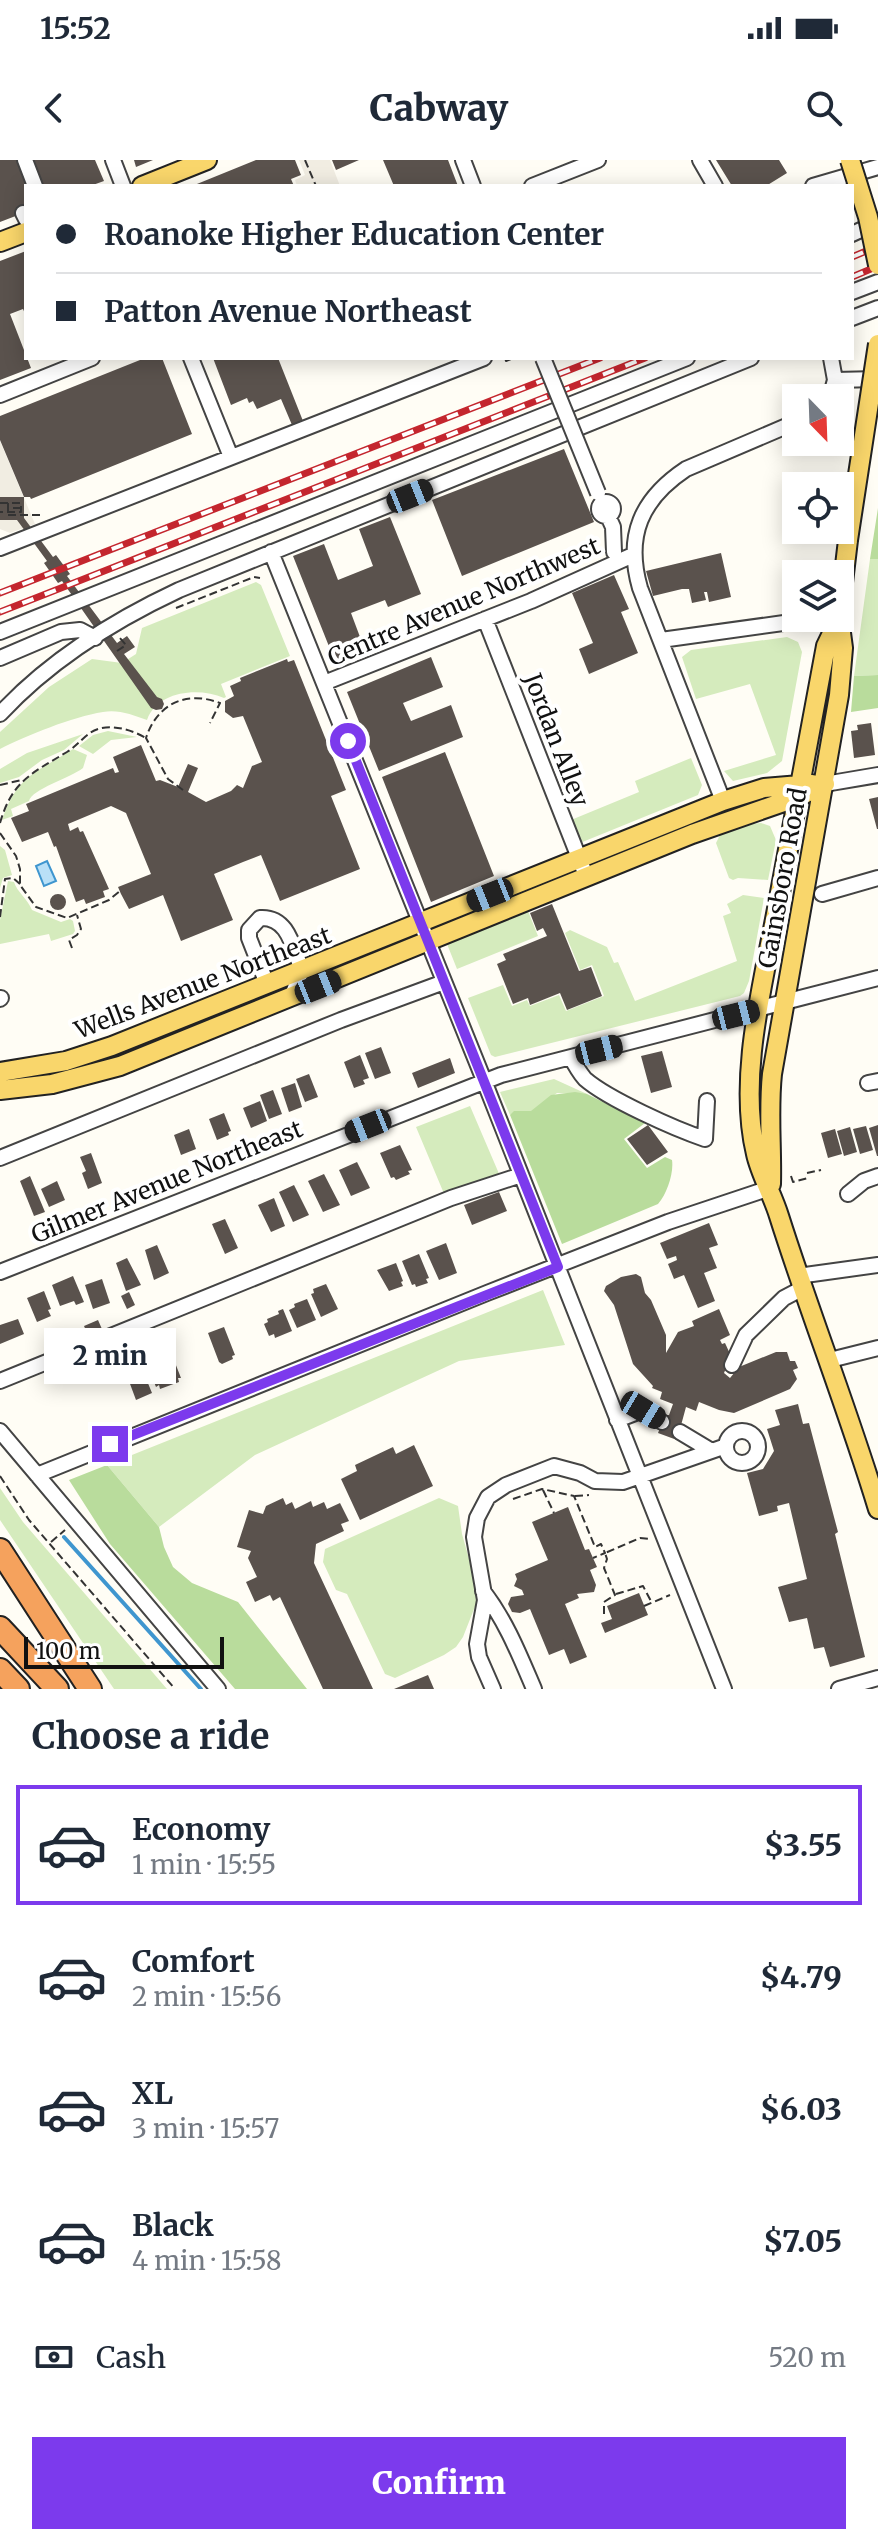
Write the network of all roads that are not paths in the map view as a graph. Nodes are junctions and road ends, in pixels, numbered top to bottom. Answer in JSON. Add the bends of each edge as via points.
{"nodes":[{"id":1,"x":25,"y":160,"type":"edge"},
{"id":2,"x":113,"y":160,"type":"edge"},
{"id":3,"x":207,"y":160,"type":"edge"},
{"id":4,"x":463,"y":160,"type":"edge"},
{"id":5,"x":598,"y":160,"type":"edge"},
{"id":6,"x":700,"y":160,"type":"edge"},
{"id":7,"x":850,"y":160,"type":"edge"},
{"id":8,"x":878,"y":167,"type":"edge"},
{"id":9,"x":34,"y":184,"type":"edge"},
{"id":10,"x":122,"y":184,"type":"edge"},
{"id":11,"x":147,"y":184,"type":"edge"},
{"id":12,"x":472,"y":184,"type":"edge"},
{"id":13,"x":537,"y":184,"type":"edge"},
{"id":14,"x":714,"y":184,"type":"edge"},
{"id":15,"x":820,"y":184,"type":"edge"},
{"id":16,"x":878,"y":222,"type":"edge"},
{"id":17,"x":24,"y":233,"type":"edge"},
{"id":18,"x":854,"y":233,"type":"edge"},
{"id":19,"x":0,"y":242,"type":"edge"},
{"id":20,"x":878,"y":265,"type":"edge"},
{"id":21,"x":878,"y":282,"type":"edge"},
{"id":22,"x":854,"y":291,"type":"edge"},
{"id":23,"x":878,"y":308,"type":"edge"},
{"id":24,"x":854,"y":317,"type":"edge"},
{"id":25,"x":878,"y":344,"type":"edge"},
{"id":26,"x":87,"y":360,"type":"edge"},
{"id":27,"x":192,"y":360,"type":"edge"},
{"id":28,"x":479,"y":360,"type":"edge"},
{"id":29,"x":544,"y":360,"type":"edge"},
{"id":30,"x":682,"y":360,"type":"edge"},
{"id":31,"x":746,"y":360,"type":"edge"},
{"id":32,"x":831,"y":360,"type":"edge"},
{"id":33,"x":878,"y":379,"type":"edge"},
{"id":34,"x":835,"y":380,"type":"junction"},
{"id":35,"x":834,"y":384,"type":"edge"},
{"id":36,"x":0,"y":395,"type":"edge"},
{"id":37,"x":782,"y":428,"type":"edge"},
{"id":38,"x":231,"y":457,"type":"junction"},
{"id":39,"x":0,"y":548,"type":"edge"},
{"id":40,"x":271,"y":552,"type":"junction"},
{"id":41,"x":614,"y":552,"type":"dead end"},
{"id":42,"x":633,"y":555,"type":"junction"},
{"id":43,"x":846,"y":560,"type":"edge"},
{"id":44,"x":485,"y":619,"type":"junction"},
{"id":45,"x":782,"y":623,"type":"edge"},
{"id":46,"x":0,"y":632,"type":"edge"},
{"id":47,"x":832,"y":632,"type":"edge"},
{"id":48,"x":841,"y":632,"type":"edge"},
{"id":49,"x":95,"y":638,"type":"junction"},
{"id":50,"x":661,"y":640,"type":"junction"},
{"id":51,"x":0,"y":658,"type":"edge"},
{"id":52,"x":324,"y":683,"type":"junction"},
{"id":53,"x":0,"y":714,"type":"edge"},
{"id":54,"x":878,"y":775,"type":"edge"},
{"id":55,"x":825,"y":784,"type":"junction"},
{"id":56,"x":799,"y":791,"type":"junction"},
{"id":57,"x":723,"y":801,"type":"junction"},
{"id":58,"x":583,"y":867,"type":"junction"},
{"id":59,"x":547,"y":871,"type":"junction"},
{"id":60,"x":878,"y":878,"type":"edge"},
{"id":61,"x":565,"y":885,"type":"junction"},
{"id":62,"x":822,"y":894,"type":"dead end"},
{"id":63,"x":420,"y":923,"type":"junction"},
{"id":64,"x":428,"y":942,"type":"junction"},
{"id":65,"x":302,"y":970,"type":"junction"},
{"id":66,"x":878,"y":978,"type":"edge"},
{"id":67,"x":444,"y":982,"type":"junction"},
{"id":68,"x":267,"y":984,"type":"junction"},
{"id":69,"x":291,"y":998,"type":"junction"},
{"id":70,"x":785,"y":1003,"type":"junction"},
{"id":71,"x":759,"y":1010,"type":"junction"},
{"id":72,"x":571,"y":1057,"type":"junction"},
{"id":73,"x":0,"y":1072,"type":"edge"},
{"id":74,"x":484,"y":1082,"type":"junction"},
{"id":75,"x":0,"y":1090,"type":"edge"},
{"id":76,"x":707,"y":1101,"type":"dead end"},
{"id":77,"x":0,"y":1158,"type":"edge"},
{"id":78,"x":521,"y":1175,"type":"junction"},
{"id":79,"x":878,"y":1176,"type":"edge"},
{"id":80,"x":770,"y":1188,"type":"junction"},
{"id":81,"x":848,"y":1194,"type":"dead end"},
{"id":82,"x":878,"y":1265,"type":"edge"},
{"id":83,"x":558,"y":1267,"type":"junction"},
{"id":84,"x":0,"y":1272,"type":"edge"},
{"id":85,"x":800,"y":1282,"type":"junction"},
{"id":86,"x":878,"y":1348,"type":"edge"},
{"id":87,"x":830,"y":1360,"type":"junction"},
{"id":88,"x":732,"y":1365,"type":"dead end"},
{"id":89,"x":0,"y":1381,"type":"edge"},
{"id":90,"x":617,"y":1420,"type":"junction"},
{"id":91,"x":662,"y":1422,"type":"dead end"},
{"id":92,"x":0,"y":1431,"type":"edge"},
{"id":93,"x":680,"y":1432,"type":"dead end"},
{"id":94,"x":726,"y":1446,"type":"dead end"},
{"id":95,"x":710,"y":1450,"type":"junction"},
{"id":96,"x":37,"y":1475,"type":"junction"},
{"id":97,"x":640,"y":1478,"type":"junction"},
{"id":98,"x":878,"y":1509,"type":"edge"},
{"id":99,"x":0,"y":1550,"type":"edge"},
{"id":100,"x":483,"y":1591,"type":"junction"},
{"id":101,"x":0,"y":1628,"type":"edge"},
{"id":102,"x":0,"y":1670,"type":"edge"},
{"id":103,"x":878,"y":1678,"type":"edge"},
{"id":104,"x":18,"y":1689,"type":"edge"},
{"id":105,"x":57,"y":1689,"type":"edge"},
{"id":106,"x":90,"y":1689,"type":"edge"},
{"id":107,"x":218,"y":1689,"type":"edge"},
{"id":108,"x":493,"y":1689,"type":"edge"},
{"id":109,"x":534,"y":1689,"type":"edge"},
{"id":110,"x":724,"y":1689,"type":"edge"},
{"id":111,"x":839,"y":1689,"type":"edge"}],
"edges":[{"from":1,"to":9,"type":"street"},
{"from":2,"to":10,"type":"street"},
{"from":3,"to":11,"type":"main road"},
{"from":4,"to":12,"type":"street"},
{"from":5,"to":13,"type":"street"},
{"from":6,"to":14,"type":"street"},
{"from":7,"to":20,"type":"main road","bridge":true},
{"from":8,"to":15,"type":"street"},
{"from":16,"to":18,"type":"street"},
{"from":17,"to":19,"type":"main road"},
{"from":21,"to":22,"type":"street"},
{"from":23,"to":24,"type":"street"},
{"from":25,"to":43,"type":"main road","name":"Gainsboro Road","bridge":true},
{"from":26,"to":36,"type":"street"},
{"from":27,"to":38,"type":"street"},
{"from":28,"to":38,"type":"street"},
{"from":29,"to":41,"type":"street","bridge":true,"via":[[613,527]]},
{"from":30,"to":46,"type":"street"},
{"from":31,"to":40,"type":"street"},
{"from":32,"to":34,"type":"street"},
{"from":33,"to":34,"type":"street"},
{"from":34,"to":35,"type":"street"},
{"from":37,"to":42,"type":"street","name":"Centre Avenue Northwest","via":[[671,479],[642,516]]},
{"from":38,"to":39,"type":"street"},
{"from":40,"to":49,"type":"street","via":[[152,603]]},
{"from":40,"to":52,"type":"street"},
{"from":42,"to":44,"type":"street","name":"Centre Avenue Northwest"},
{"from":42,"to":50,"type":"street"},
{"from":44,"to":52,"type":"street","name":"Centre Avenue Northwest"},
{"from":44,"to":58,"type":"street","name":"Jordan Alley"},
{"from":45,"to":50,"type":"street"},
{"from":47,"to":56,"type":"main road","name":"Gainsboro Road"},
{"from":48,"to":55,"type":"main road","name":"Gainsboro Road","via":[[842,671]]},
{"from":49,"to":51,"type":"street","via":[[80,630],[61,632]]},
{"from":49,"to":53,"type":"street"},
{"from":50,"to":57,"type":"street"},
{"from":52,"to":63,"type":"street"},
{"from":54,"to":55,"type":"street"},
{"from":55,"to":56,"type":"main road"},
{"from":55,"to":70,"type":"main road","name":"Gainsboro Road"},
{"from":56,"to":57,"type":"main road","via":[[764,788]]},
{"from":56,"to":58,"type":"main road"},
{"from":56,"to":71,"type":"main road","name":"Gainsboro Road"},
{"from":57,"to":58,"type":"main road"},
{"from":58,"to":59,"type":"main road","name":"Wells Avenue Northeast"},
{"from":58,"to":61,"type":"main road","name":"Wells Avenue Northeast"},
{"from":59,"to":61,"type":"street"},
{"from":59,"to":63,"type":"main road","name":"Wells Avenue Northeast"},
{"from":60,"to":62,"type":"street"},
{"from":61,"to":64,"type":"main road","name":"Wells Avenue Northeast"},
{"from":63,"to":64,"type":"street"},
{"from":63,"to":65,"type":"main road","name":"Wells Avenue Northeast"},
{"from":64,"to":67,"type":"street"},
{"from":64,"to":69,"type":"main road","name":"Wells Avenue Northeast"},
{"from":65,"to":68,"type":"main road","name":"Wells Avenue Northeast"},
{"from":65,"to":68,"type":"street","via":[[283,925],[260,918],[249,938]]},
{"from":65,"to":69,"type":"street"},
{"from":66,"to":70,"type":"street","name":"Gilmer Avenue Northeast"},
{"from":67,"to":74,"type":"street"},
{"from":67,"to":77,"type":"street"},
{"from":68,"to":73,"type":"main road","name":"Wells Avenue Northeast","via":[[89,1055]]},
{"from":69,"to":75,"type":"main road","name":"Wells Avenue Northeast","via":[[120,1066],[52,1084]]},
{"from":70,"to":71,"type":"street","name":"Gilmer Avenue Northeast"},
{"from":70,"to":80,"type":"main road","name":"Gainsboro Road","via":[[769,1100]]},
{"from":71,"to":72,"type":"street","name":"Gilmer Avenue Northeast"},
{"from":71,"to":80,"type":"main road","name":"Gainsboro Road","via":[[751,1072],[752,1121],[756,1156]]},
{"from":72,"to":74,"type":"street","name":"Gilmer Avenue Northeast"},
{"from":72,"to":76,"type":"street","via":[[596,1087],[705,1139]]},
{"from":74,"to":78,"type":"street"},
{"from":74,"to":84,"type":"street","name":"Gilmer Avenue Northeast"},
{"from":78,"to":83,"type":"street"},
{"from":78,"to":89,"type":"street","via":[[451,1198]]},
{"from":79,"to":81,"type":"street"},
{"from":80,"to":83,"type":"street"},
{"from":80,"to":85,"type":"main road"},
{"from":82,"to":85,"type":"street"},
{"from":83,"to":90,"type":"street"},
{"from":83,"to":96,"type":"street"},
{"from":85,"to":87,"type":"main road"},
{"from":85,"to":88,"type":"street","via":[[746,1335]]},
{"from":86,"to":87,"type":"street"},
{"from":87,"to":98,"type":"main road"},
{"from":90,"to":91,"type":"street","via":[[643,1410]]},
{"from":90,"to":97,"type":"street"},
{"from":92,"to":96,"type":"street"},
{"from":93,"to":95,"type":"street"},
{"from":94,"to":95,"type":"street"},
{"from":95,"to":97,"type":"street"},
{"from":96,"to":107,"type":"street"},
{"from":97,"to":100,"type":"street","via":[[607,1483],[554,1466],[496,1489],[477,1518],[474,1537]]},
{"from":97,"to":110,"type":"street"},
{"from":99,"to":106,"type":"highway"},
{"from":100,"to":108,"type":"street","via":[[477,1644]]},
{"from":100,"to":109,"type":"street","via":[[503,1619]]},
{"from":101,"to":105,"type":"highway"},
{"from":102,"to":104,"type":"highway"},
{"from":103,"to":111,"type":"street"}]}
